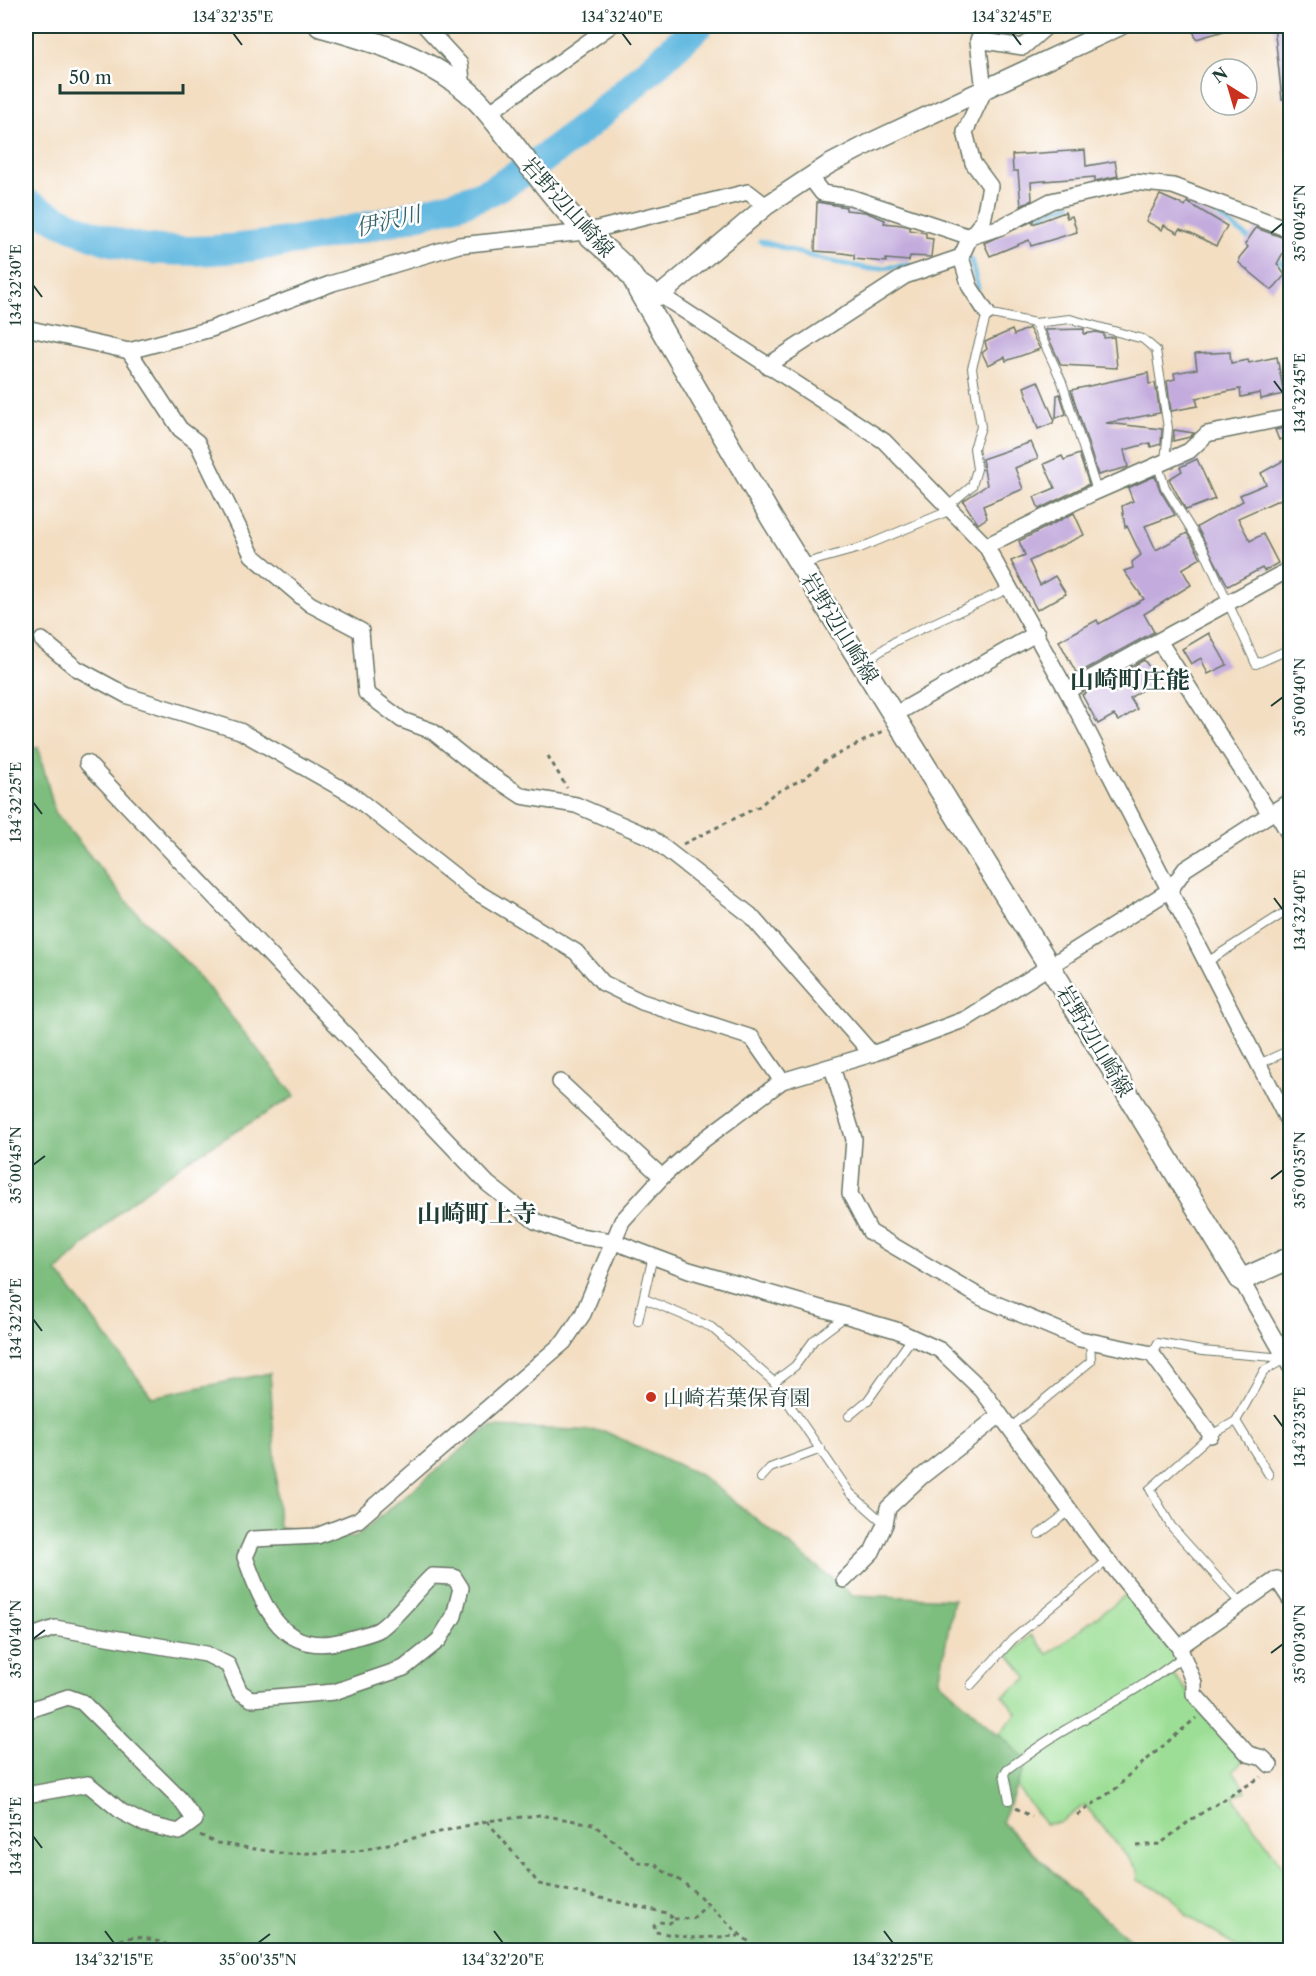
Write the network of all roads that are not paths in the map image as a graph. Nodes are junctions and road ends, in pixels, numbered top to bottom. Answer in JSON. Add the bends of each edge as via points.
{"nodes":[{"id":1,"x":320,"y":26,"type":"edge"},
{"id":2,"x":425,"y":26,"type":"edge"},
{"id":3,"x":610,"y":26,"type":"edge"},
{"id":4,"x":1047,"y":26,"type":"edge"},
{"id":5,"x":1120,"y":26,"type":"edge"},
{"id":6,"x":463,"y":87,"type":"junction"},
{"id":7,"x":984,"y":90,"type":"junction"},
{"id":8,"x":492,"y":117,"type":"junction"},
{"id":9,"x":810,"y":177,"type":"junction"},
{"id":10,"x":766,"y":206,"type":"junction"},
{"id":11,"x":1290,"y":230,"type":"edge"},
{"id":12,"x":585,"y":232,"type":"junction"},
{"id":13,"x":970,"y":237,"type":"junction"},
{"id":14,"x":961,"y":257,"type":"junction"},
{"id":15,"x":636,"y":279,"type":"junction"},
{"id":16,"x":659,"y":296,"type":"junction"},
{"id":17,"x":987,"y":313,"type":"junction"},
{"id":18,"x":1035,"y":323,"type":"junction"},
{"id":19,"x":26,"y":328,"type":"edge"},
{"id":20,"x":129,"y":351,"type":"junction"},
{"id":21,"x":767,"y":366,"type":"junction"},
{"id":22,"x":1290,"y":417,"type":"edge"},
{"id":23,"x":1161,"y":464,"type":"junction"},
{"id":24,"x":1097,"y":491,"type":"junction"},
{"id":25,"x":950,"y":508,"type":"junction"},
{"id":26,"x":986,"y":546,"type":"junction"},
{"id":27,"x":801,"y":565,"type":"junction"},
{"id":28,"x":1290,"y":569,"type":"edge"},
{"id":29,"x":1010,"y":588,"type":"junction"},
{"id":30,"x":1228,"y":603,"type":"junction"},
{"id":31,"x":1036,"y":633,"type":"junction"},
{"id":32,"x":42,"y":640,"type":"dead end"},
{"id":33,"x":1159,"y":641,"type":"junction"},
{"id":34,"x":1290,"y":649,"type":"edge"},
{"id":35,"x":862,"y":664,"type":"junction"},
{"id":36,"x":1067,"y":691,"type":"junction"},
{"id":37,"x":896,"y":719,"type":"junction"},
{"id":38,"x":87,"y":763,"type":"dead end"},
{"id":39,"x":1290,"y":801,"type":"edge"},
{"id":40,"x":1273,"y":813,"type":"junction"},
{"id":41,"x":1290,"y":836,"type":"edge"},
{"id":42,"x":1170,"y":890,"type":"junction"},
{"id":43,"x":1290,"y":909,"type":"edge"},
{"id":44,"x":1207,"y":962,"type":"junction"},
{"id":45,"x":1050,"y":966,"type":"junction"},
{"id":46,"x":1290,"y":1050,"type":"edge"},
{"id":47,"x":872,"y":1054,"type":"junction"},
{"id":48,"x":1260,"y":1064,"type":"junction"},
{"id":49,"x":832,"y":1067,"type":"junction"},
{"id":50,"x":782,"y":1081,"type":"junction"},
{"id":51,"x":560,"y":1082,"type":"dead end"},
{"id":52,"x":1290,"y":1125,"type":"edge"},
{"id":53,"x":662,"y":1177,"type":"junction"},
{"id":54,"x":612,"y":1241,"type":"junction"},
{"id":55,"x":653,"y":1256,"type":"junction"},
{"id":56,"x":1290,"y":1258,"type":"edge"},
{"id":57,"x":1240,"y":1280,"type":"junction"},
{"id":58,"x":645,"y":1299,"type":"junction"},
{"id":59,"x":846,"y":1317,"type":"junction"},
{"id":60,"x":638,"y":1321,"type":"dead end"},
{"id":61,"x":912,"y":1338,"type":"junction"},
{"id":62,"x":1090,"y":1341,"type":"junction"},
{"id":63,"x":1152,"y":1354,"type":"junction"},
{"id":64,"x":1288,"y":1362,"type":"edge"},
{"id":65,"x":774,"y":1382,"type":"junction"},
{"id":66,"x":849,"y":1416,"type":"dead end"},
{"id":67,"x":1005,"y":1421,"type":"junction"},
{"id":68,"x":1236,"y":1421,"type":"junction"},
{"id":69,"x":1211,"y":1435,"type":"junction"},
{"id":70,"x":821,"y":1449,"type":"junction"},
{"id":71,"x":1269,"y":1474,"type":"dead end"},
{"id":72,"x":761,"y":1478,"type":"dead end"},
{"id":73,"x":1070,"y":1511,"type":"junction"},
{"id":74,"x":885,"y":1524,"type":"junction"},
{"id":75,"x":1039,"y":1533,"type":"dead end"},
{"id":76,"x":1108,"y":1560,"type":"junction"},
{"id":77,"x":844,"y":1580,"type":"dead end"},
{"id":78,"x":1290,"y":1599,"type":"edge"},
{"id":79,"x":1241,"y":1604,"type":"junction"},
{"id":80,"x":26,"y":1638,"type":"edge"},
{"id":81,"x":1181,"y":1651,"type":"junction"},
{"id":82,"x":971,"y":1685,"type":"dead end"},
{"id":83,"x":26,"y":1711,"type":"edge"},
{"id":84,"x":1270,"y":1765,"type":"road end"},
{"id":85,"x":26,"y":1795,"type":"edge"},
{"id":86,"x":1008,"y":1800,"type":"dead end"}],
"edges":[{"from":1,"to":6,"type":"main road","name":"岩野辺山崎線","via":[[380,43],[423,61]]},
{"from":2,"to":6,"type":"street","via":[[460,64]]},
{"from":3,"to":8,"type":"street"},
{"from":4,"to":7,"type":"street","via":[[1023,47],[978,40]]},
{"from":5,"to":7,"type":"street"},
{"from":6,"to":8,"type":"main road","name":"岩野辺山崎線"},
{"from":7,"to":9,"type":"street","via":[[874,141]]},
{"from":7,"to":13,"type":"street","via":[[965,132],[973,163],[990,186],[984,221]]},
{"from":8,"to":12,"type":"main road","name":"岩野辺山崎線"},
{"from":9,"to":10,"type":"street"},
{"from":9,"to":13,"type":"street","via":[[822,193],[855,199]]},
{"from":10,"to":12,"type":"street","via":[[748,192]]},
{"from":10,"to":16,"type":"street"},
{"from":11,"to":13,"type":"street","via":[[1173,186],[1134,182],[1051,201],[1001,227]]},
{"from":12,"to":15,"type":"main road","name":"岩野辺山崎線"},
{"from":12,"to":20,"type":"street","via":[[459,245],[333,283],[211,329]]},
{"from":13,"to":14,"type":"street"},
{"from":14,"to":17,"type":"street","via":[[970,287]]},
{"from":14,"to":21,"type":"street","via":[[906,276]]},
{"from":15,"to":16,"type":"street"},
{"from":15,"to":27,"type":"main road","name":"岩野辺山崎線","via":[[645,301]]},
{"from":16,"to":21,"type":"street"},
{"from":17,"to":18,"type":"lane"},
{"from":17,"to":25,"type":"lane","via":[[972,368],[981,427],[975,448],[977,469],[972,486]]},
{"from":18,"to":23,"type":"lane","via":[[1070,319],[1152,345],[1168,428]]},
{"from":18,"to":24,"type":"lane","via":[[1062,382]]},
{"from":19,"to":20,"type":"street"},
{"from":20,"to":47,"type":"street","via":[[180,429],[197,442],[252,555],[310,604],[361,631],[366,693],[402,720],[432,731],[522,796],[576,805],[650,837],[750,915]]},
{"from":21,"to":25,"type":"street","via":[[884,441]]},
{"from":22,"to":23,"type":"street","via":[[1207,434],[1189,451]]},
{"from":23,"to":24,"type":"street"},
{"from":23,"to":30,"type":"lane","via":[[1165,487],[1190,523]]},
{"from":24,"to":26,"type":"street"},
{"from":25,"to":26,"type":"street"},
{"from":25,"to":27,"type":"lane","via":[[860,548]]},
{"from":26,"to":29,"type":"street"},
{"from":27,"to":35,"type":"main road","name":"岩野辺山崎線"},
{"from":28,"to":30,"type":"street"},
{"from":29,"to":31,"type":"street"},
{"from":29,"to":35,"type":"lane","via":[[897,640]]},
{"from":30,"to":33,"type":"street"},
{"from":30,"to":34,"type":"lane","via":[[1256,664]]},
{"from":31,"to":36,"type":"street"},
{"from":31,"to":37,"type":"street"},
{"from":32,"to":50,"type":"street","via":[[76,668],[128,696],[240,731],[351,794],[470,888],[576,952],[603,983],[642,1002],[752,1038]]},
{"from":33,"to":36,"type":"street"},
{"from":33,"to":40,"type":"street"},
{"from":35,"to":37,"type":"main road","name":"岩野辺山崎線"},
{"from":36,"to":42,"type":"street"},
{"from":37,"to":45,"type":"main road","name":"岩野辺山崎線"},
{"from":38,"to":54,"type":"street","via":[[488,1184],[535,1221],[572,1235]]},
{"from":39,"to":40,"type":"street"},
{"from":40,"to":41,"type":"street"},
{"from":40,"to":42,"type":"street","via":[[1185,869]]},
{"from":42,"to":44,"type":"street"},
{"from":42,"to":45,"type":"street"},
{"from":43,"to":44,"type":"lane"},
{"from":44,"to":48,"type":"street"},
{"from":45,"to":47,"type":"street","via":[[966,1019]]},
{"from":45,"to":57,"type":"main road","name":"岩野辺山崎線"},
{"from":46,"to":48,"type":"lane"},
{"from":47,"to":49,"type":"street"},
{"from":48,"to":52,"type":"street"},
{"from":49,"to":50,"type":"street"},
{"from":49,"to":62,"type":"street","via":[[854,1139],[850,1194],[870,1232],[982,1298]]},
{"from":50,"to":53,"type":"street","via":[[702,1141]]},
{"from":51,"to":53,"type":"street"},
{"from":53,"to":54,"type":"street","via":[[622,1221]]},
{"from":54,"to":55,"type":"street"},
{"from":54,"to":80,"type":"street","via":[[584,1314],[564,1342],[358,1520],[316,1536],[253,1539],[245,1557],[259,1595],[281,1629],[308,1645],[337,1643],[379,1630],[432,1576],[454,1576],[461,1588],[454,1616],[439,1640],[404,1668],[334,1692],[251,1699],[240,1692],[228,1665],[206,1654],[55,1628]]},
{"from":55,"to":58,"type":"lane"},
{"from":55,"to":59,"type":"street"},
{"from":56,"to":57,"type":"main road"},
{"from":57,"to":64,"type":"street"},
{"from":58,"to":60,"type":"lane"},
{"from":58,"to":65,"type":"lane","via":[[711,1327]]},
{"from":59,"to":61,"type":"street"},
{"from":59,"to":65,"type":"lane","via":[[813,1340],[795,1366]]},
{"from":61,"to":66,"type":"lane","via":[[867,1400]]},
{"from":61,"to":67,"type":"street","via":[[940,1350],[982,1390]]},
{"from":62,"to":63,"type":"street"},
{"from":62,"to":67,"type":"lane","via":[[1091,1360]]},
{"from":63,"to":64,"type":"lane","via":[[1158,1343]]},
{"from":63,"to":69,"type":"street"},
{"from":64,"to":68,"type":"lane","via":[[1264,1371]]},
{"from":65,"to":70,"type":"lane"},
{"from":67,"to":73,"type":"street"},
{"from":67,"to":74,"type":"street","via":[[921,1477],[888,1508]]},
{"from":68,"to":69,"type":"lane"},
{"from":68,"to":71,"type":"lane"},
{"from":69,"to":79,"type":"lane","via":[[1150,1489],[1171,1526]]},
{"from":70,"to":72,"type":"lane","via":[[770,1468]]},
{"from":70,"to":74,"type":"lane","via":[[850,1493]]},
{"from":73,"to":75,"type":"lane"},
{"from":73,"to":76,"type":"street"},
{"from":74,"to":77,"type":"street","via":[[872,1552]]},
{"from":76,"to":81,"type":"street"},
{"from":76,"to":82,"type":"lane","via":[[1013,1639]]},
{"from":78,"to":79,"type":"street","via":[[1278,1579]]},
{"from":79,"to":81,"type":"street"},
{"from":81,"to":84,"type":"street","via":[[1194,1683],[1194,1694],[1248,1754],[1263,1758]]},
{"from":81,"to":86,"type":"lane","via":[[1166,1670],[1007,1769],[1004,1774]]},
{"from":83,"to":85,"type":"street","via":[[69,1697],[82,1702],[179,1798],[195,1820],[179,1832],[145,1824],[122,1812],[88,1784]]}]}
